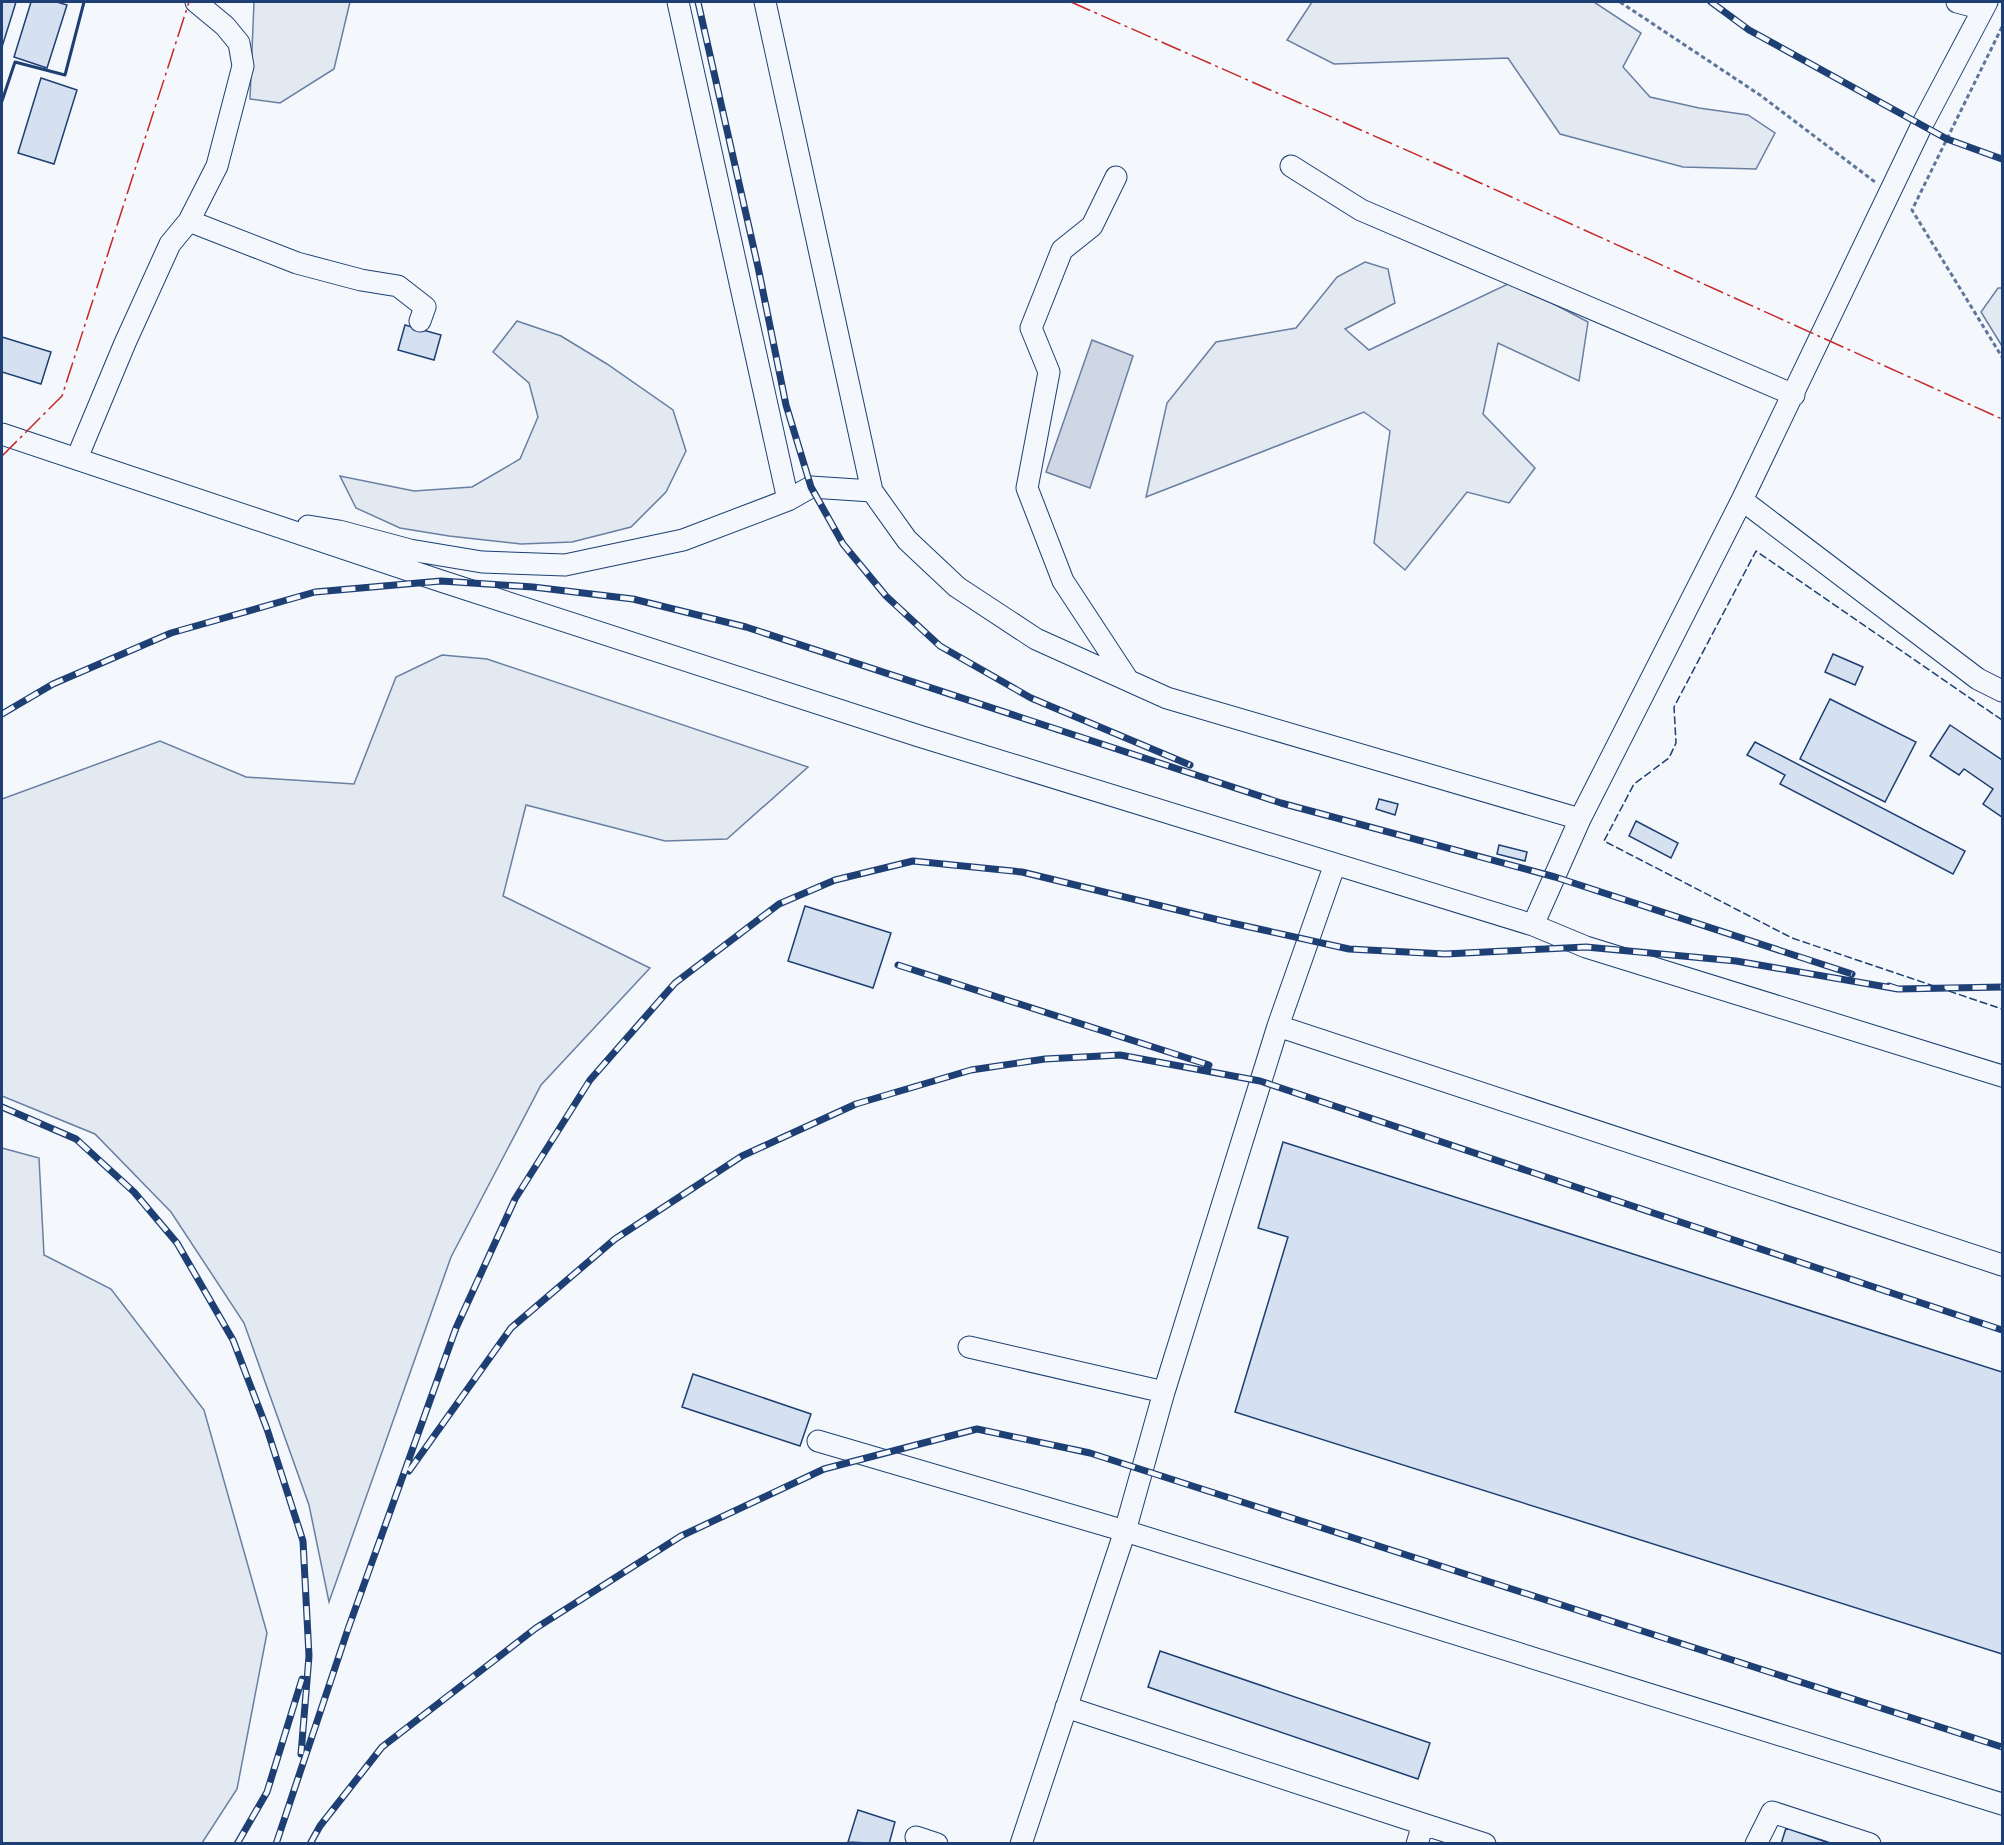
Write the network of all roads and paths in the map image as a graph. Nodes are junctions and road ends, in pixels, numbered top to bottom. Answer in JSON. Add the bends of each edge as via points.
{"nodes":[{"id":1,"x":196,"y":2,"type":"edge"},
{"id":2,"x":678,"y":2,"type":"edge"},
{"id":3,"x":765,"y":2,"type":"edge"},
{"id":4,"x":1620,"y":2,"type":"edge"},
{"id":5,"x":1957,"y":2,"type":"edge"},
{"id":6,"x":1985,"y":5,"type":"edge"},
{"id":7,"x":2002,"y":27,"type":"edge"},
{"id":8,"x":1291,"y":166,"type":"dead end"},
{"id":9,"x":1116,"y":177,"type":"dead end"},
{"id":10,"x":1889,"y":193,"type":"junction"},
{"id":11,"x":1912,"y":210,"type":"junction"},
{"id":12,"x":189,"y":221,"type":"junction"},
{"id":13,"x":420,"y":321,"type":"dead end"},
{"id":14,"x":2002,"y":357,"type":"edge"},
{"id":15,"x":1794,"y":394,"type":"junction"},
{"id":16,"x":2,"y":434,"type":"edge"},
{"id":17,"x":77,"y":458,"type":"junction"},
{"id":18,"x":872,"y":491,"type":"junction"},
{"id":19,"x":788,"y":500,"type":"junction"},
{"id":20,"x":1742,"y":500,"type":"junction"},
{"id":21,"x":249,"y":517,"type":"junction"},
{"id":22,"x":1128,"y":680,"type":"junction"},
{"id":23,"x":2002,"y":691,"type":"edge"},
{"id":24,"x":1580,"y":819,"type":"junction"},
{"id":25,"x":1335,"y":864,"type":"junction"},
{"id":26,"x":1533,"y":925,"type":"junction"},
{"id":27,"x":1278,"y":1026,"type":"junction"},
{"id":28,"x":2002,"y":1076,"type":"edge"},
{"id":29,"x":2002,"y":1265,"type":"edge"},
{"id":30,"x":969,"y":1347,"type":"dead end"},
{"id":31,"x":1164,"y":1392,"type":"junction"},
{"id":32,"x":818,"y":1441,"type":"dead end"},
{"id":33,"x":1125,"y":1531,"type":"junction"},
{"id":34,"x":1066,"y":1707,"type":"junction"},
{"id":35,"x":2002,"y":1804,"type":"edge"},
{"id":36,"x":1420,"y":1834,"type":"edge"},
{"id":37,"x":916,"y":1837,"type":"dead end"},
{"id":38,"x":937,"y":1844,"type":"edge"},
{"id":39,"x":1021,"y":1844,"type":"edge"},
{"id":40,"x":1485,"y":1844,"type":"edge"},
{"id":41,"x":1756,"y":1844,"type":"edge"},
{"id":42,"x":1870,"y":1844,"type":"edge"}],
"edges":[{"from":1,"to":12,"type":"street","via":[[239,43],[243,66],[217,166]]},
{"from":2,"to":19,"type":"street"},
{"from":3,"to":18,"type":"street"},
{"from":4,"to":10,"type":"path","via":[[1760,95]]},
{"from":5,"to":6,"type":"street"},
{"from":6,"to":10,"type":"street"},
{"from":7,"to":11,"type":"path"},
{"from":8,"to":15,"type":"street","via":[[1361,210]]},
{"from":9,"to":22,"type":"street","via":[[1092,226],[1062,250],[1031,328],[1049,372],[1028,488],[1064,581]]},
{"from":10,"to":11,"type":"path"},
{"from":10,"to":15,"type":"street"},
{"from":11,"to":14,"type":"path"},
{"from":12,"to":13,"type":"street","via":[[297,263],[399,286],[425,307]]},
{"from":12,"to":17,"type":"street","via":[[170,244]]},
{"from":15,"to":20,"type":"street"},
{"from":16,"to":17,"type":"street"},
{"from":17,"to":21,"type":"street"},
{"from":18,"to":19,"type":"street","via":[[811,487]]},
{"from":18,"to":22,"type":"street","via":[[907,540],[957,587],[1036,639]]},
{"from":19,"to":21,"type":"street","via":[[683,540],[566,565],[482,562],[410,550],[339,531]]},
{"from":20,"to":23,"type":"street","via":[[1978,679]]},
{"from":20,"to":24,"type":"street"},
{"from":21,"to":25,"type":"street","via":[[919,736]]},
{"from":22,"to":24,"type":"street","via":[[1167,698]]},
{"from":24,"to":26,"type":"street"},
{"from":25,"to":26,"type":"street"},
{"from":25,"to":27,"type":"street"},
{"from":26,"to":28,"type":"street","via":[[1586,947]]},
{"from":27,"to":29,"type":"street"},
{"from":27,"to":31,"type":"street"},
{"from":30,"to":31,"type":"street"},
{"from":31,"to":33,"type":"street"},
{"from":32,"to":33,"type":"street"},
{"from":33,"to":34,"type":"street"},
{"from":33,"to":35,"type":"street"},
{"from":34,"to":36,"type":"street"},
{"from":34,"to":39,"type":"street"},
{"from":36,"to":40,"type":"street"},
{"from":37,"to":38,"type":"street"},
{"from":41,"to":42,"type":"street","via":[[1772,1812]]}]}
